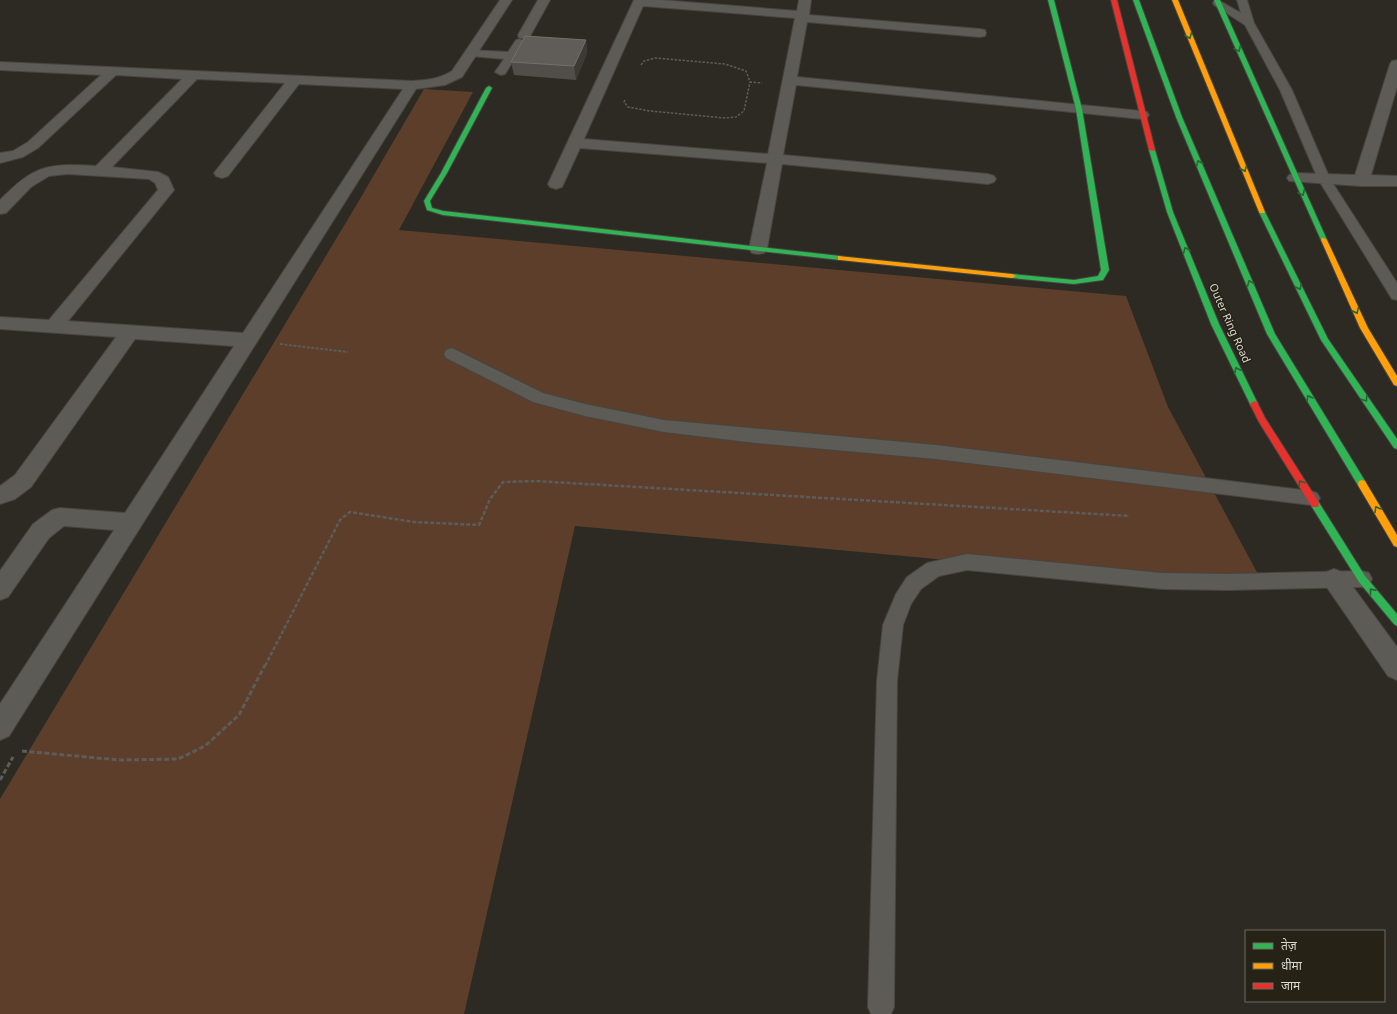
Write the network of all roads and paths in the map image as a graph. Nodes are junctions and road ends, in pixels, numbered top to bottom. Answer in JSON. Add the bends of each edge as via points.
{"nodes":[{"id":1,"x":506,"y":0,"type":"edge"},
{"id":2,"x":544,"y":0,"type":"edge"},
{"id":3,"x":805,"y":0,"type":"edge"},
{"id":4,"x":1051,"y":0,"type":"edge"},
{"id":5,"x":1114,"y":0,"type":"edge"},
{"id":6,"x":1136,"y":0,"type":"edge"},
{"id":7,"x":1175,"y":0,"type":"edge"},
{"id":8,"x":1242,"y":0,"type":"edge"},
{"id":9,"x":640,"y":1,"type":"edge"},
{"id":10,"x":1217,"y":1,"type":"edge"},
{"id":11,"x":802,"y":16,"type":"junction"},
{"id":12,"x":1248,"y":23,"type":"junction"},
{"id":13,"x":980,"y":33,"type":"dead end"},
{"id":14,"x":522,"y":39,"type":"joint"},
{"id":15,"x":471,"y":53,"type":"junction"},
{"id":16,"x":511,"y":56,"type":"junction"},
{"id":17,"x":1397,"y":64,"type":"edge"},
{"id":18,"x":0,"y":66,"type":"edge"},
{"id":19,"x":640,"y":66,"type":"dead end"},
{"id":20,"x":113,"y":71,"type":"junction"},
{"id":21,"x":502,"y":72,"type":"dead end"},
{"id":22,"x":193,"y":75,"type":"junction"},
{"id":23,"x":295,"y":80,"type":"junction"},
{"id":24,"x":750,"y":82,"type":"junction"},
{"id":25,"x":789,"y":82,"type":"junction"},
{"id":26,"x":412,"y":85,"type":"junction"},
{"id":27,"x":489,"y":88,"type":"dead end"},
{"id":28,"x":627,"y":96,"type":"dead end"},
{"id":29,"x":1079,"y":109,"type":"junction"},
{"id":30,"x":1142,"y":115,"type":"junction"},
{"id":31,"x":574,"y":143,"type":"junction"},
{"id":32,"x":0,"y":158,"type":"edge"},
{"id":33,"x":775,"y":159,"type":"junction"},
{"id":34,"x":100,"y":172,"type":"junction"},
{"id":35,"x":222,"y":172,"type":"dead end"},
{"id":36,"x":1295,"y":178,"type":"junction"},
{"id":37,"x":988,"y":179,"type":"dead end"},
{"id":38,"x":1324,"y":179,"type":"junction"},
{"id":39,"x":1397,"y":180,"type":"edge"},
{"id":40,"x":1361,"y":181,"type":"junction"},
{"id":41,"x":556,"y":184,"type":"dead end"},
{"id":42,"x":0,"y":209,"type":"edge"},
{"id":43,"x":758,"y":249,"type":"junction"},
{"id":44,"x":1397,"y":295,"type":"edge"},
{"id":45,"x":0,"y":323,"type":"edge"},
{"id":46,"x":54,"y":326,"type":"junction"},
{"id":47,"x":130,"y":332,"type":"junction"},
{"id":48,"x":248,"y":340,"type":"junction"},
{"id":49,"x":348,"y":352,"type":"dead end"},
{"id":50,"x":452,"y":354,"type":"dead end"},
{"id":51,"x":1397,"y":383,"type":"edge"},
{"id":52,"x":1397,"y":446,"type":"edge"},
{"id":53,"x":0,"y":495,"type":"edge"},
{"id":54,"x":1311,"y":498,"type":"junction"},
{"id":55,"x":1130,"y":516,"type":"dead end"},
{"id":56,"x":131,"y":523,"type":"junction"},
{"id":57,"x":1397,"y":543,"type":"edge"},
{"id":58,"x":1334,"y":579,"type":"junction"},
{"id":59,"x":1362,"y":579,"type":"junction"},
{"id":60,"x":0,"y":590,"type":"edge"},
{"id":61,"x":1397,"y":622,"type":"edge"},
{"id":62,"x":1397,"y":668,"type":"edge"},
{"id":63,"x":0,"y":727,"type":"edge"},
{"id":64,"x":18,"y":750,"type":"dead end"},
{"id":65,"x":14,"y":756,"type":"dead end"},
{"id":66,"x":0,"y":780,"type":"edge"},
{"id":67,"x":881,"y":1007,"type":"dead end"}],
"edges":[{"from":1,"to":15,"type":"street"},
{"from":2,"to":14,"type":"street"},
{"from":3,"to":11,"type":"street"},
{"from":4,"to":29,"type":"street"},
{"from":5,"to":30,"type":"street","name":"Outer Ring Road"},
{"from":57,"to":6,"type":"street","one_way":true,"via":[[1271,334],[1179,117]]},
{"from":7,"to":52,"type":"street","one_way":true,"via":[[1265,218],[1325,340]]},
{"from":8,"to":12,"type":"lane"},
{"from":9,"to":11,"type":"street"},
{"from":9,"to":31,"type":"street"},
{"from":10,"to":12,"type":"lane"},
{"from":10,"to":36,"type":"street","one_way":true},
{"from":11,"to":13,"type":"street"},
{"from":11,"to":25,"type":"street"},
{"from":12,"to":38,"type":"lane","via":[[1286,90]]},
{"from":14,"to":16,"type":"lane"},
{"from":15,"to":16,"type":"lane"},
{"from":15,"to":26,"type":"street","via":[[457,74],[446,82]]},
{"from":16,"to":21,"type":"lane"},
{"from":17,"to":40,"type":"street"},
{"from":18,"to":20,"type":"street"},
{"from":19,"to":24,"type":"path","via":[[644,61],[655,58],[725,64],[746,71]]},
{"from":20,"to":22,"type":"street"},
{"from":20,"to":32,"type":"street","via":[[33,145],[18,154]]},
{"from":22,"to":23,"type":"street"},
{"from":22,"to":34,"type":"street"},
{"from":23,"to":26,"type":"street"},
{"from":23,"to":35,"type":"street"},
{"from":24,"to":25,"type":"path"},
{"from":24,"to":28,"type":"path","via":[[744,111],[736,117],[635,109],[628,107],[624,102]]},
{"from":25,"to":29,"type":"street"},
{"from":25,"to":33,"type":"street"},
{"from":26,"to":48,"type":"street"},
{"from":27,"to":43,"type":"street","via":[[427,201],[429,209],[443,213]]},
{"from":29,"to":30,"type":"street"},
{"from":29,"to":43,"type":"street","via":[[1104,257],[1105,270],[1100,278],[1074,282]]},
{"from":54,"to":30,"type":"street","name":"Outer Ring Road","one_way":true,"via":[[1262,420],[1215,324],[1170,212]]},
{"from":31,"to":33,"type":"street"},
{"from":31,"to":41,"type":"street"},
{"from":33,"to":37,"type":"street"},
{"from":33,"to":43,"type":"street"},
{"from":34,"to":42,"type":"street","via":[[68,169],[45,172],[25,184]]},
{"from":34,"to":46,"type":"street","via":[[152,175],[162,180],[166,190]]},
{"from":36,"to":38,"type":"street"},
{"from":36,"to":51,"type":"street","one_way":true,"via":[[1364,328]]},
{"from":38,"to":40,"type":"street"},
{"from":38,"to":44,"type":"lane"},
{"from":39,"to":40,"type":"street"},
{"from":45,"to":46,"type":"street"},
{"from":46,"to":47,"type":"street"},
{"from":47,"to":48,"type":"street"},
{"from":47,"to":53,"type":"street","via":[[22,481],[7,493]]},
{"from":48,"to":49,"type":"path"},
{"from":48,"to":56,"type":"street"},
{"from":50,"to":54,"type":"lane","via":[[539,398],[664,426],[936,452]]},
{"from":54,"to":59,"type":"street","name":"Outer Ring Road"},
{"from":55,"to":64,"type":"path","via":[[535,481],[503,482],[490,499],[479,525],[383,518],[350,512],[340,520],[239,715],[205,746],[178,758],[119,760]]},
{"from":56,"to":60,"type":"street","via":[[60,517],[41,531]]},
{"from":56,"to":63,"type":"street"},
{"from":58,"to":59,"type":"lane"},
{"from":58,"to":62,"type":"street"},
{"from":58,"to":67,"type":"lane","via":[[1162,581],[966,562],[934,569],[914,583],[903,600],[893,625],[887,681]]},
{"from":61,"to":59,"type":"street","name":"Outer Ring Road","one_way":true},
{"from":65,"to":66,"type":"path"}]}
